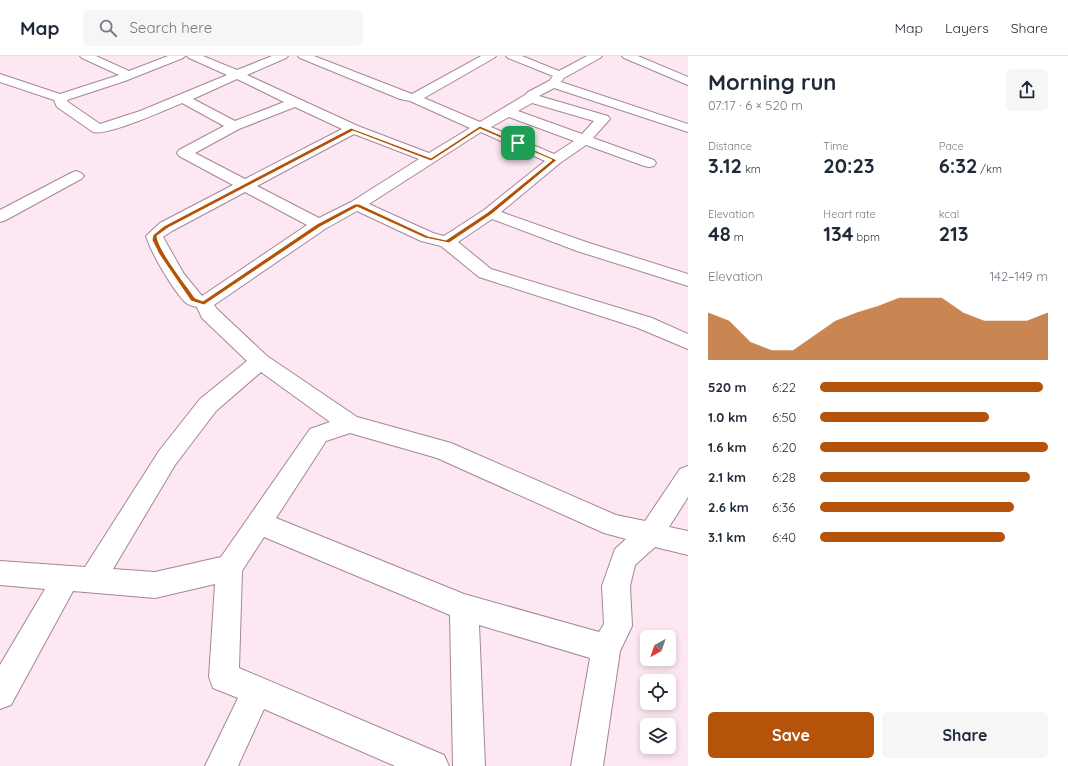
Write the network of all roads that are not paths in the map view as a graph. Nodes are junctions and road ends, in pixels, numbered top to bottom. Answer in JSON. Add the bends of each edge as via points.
{"nodes":[{"id":1,"x":86,"y":56,"type":"edge"},
{"id":2,"x":179,"y":56,"type":"edge"},
{"id":3,"x":193,"y":56,"type":"edge"},
{"id":4,"x":282,"y":56,"type":"edge"},
{"id":5,"x":304,"y":56,"type":"edge"},
{"id":6,"x":490,"y":56,"type":"edge"},
{"id":7,"x":512,"y":56,"type":"edge"},
{"id":8,"x":596,"y":56,"type":"edge"},
{"id":9,"x":628,"y":56,"type":"edge"},
{"id":10,"x":127,"y":74,"type":"junction"},
{"id":11,"x":236,"y":74,"type":"junction"},
{"id":12,"x":0,"y":78,"type":"edge"},
{"id":13,"x":556,"y":80,"type":"junction"},
{"id":14,"x":688,"y":81,"type":"edge"},
{"id":15,"x":60,"y":98,"type":"junction"},
{"id":16,"x":414,"y":98,"type":"junction"},
{"id":17,"x":530,"y":98,"type":"junction"},
{"id":18,"x":184,"y":99,"type":"junction"},
{"id":19,"x":296,"y":102,"type":"junction"},
{"id":20,"x":508,"y":112,"type":"junction"},
{"id":21,"x":234,"y":126,"type":"junction"},
{"id":22,"x":480,"y":127,"type":"junction"},
{"id":23,"x":688,"y":128,"type":"edge"},
{"id":24,"x":353,"y":129,"type":"junction"},
{"id":25,"x":584,"y":140,"type":"junction"},
{"id":26,"x":431,"y":159,"type":"junction"},
{"id":27,"x":555,"y":160,"type":"junction"},
{"id":28,"x":650,"y":163,"type":"dead end"},
{"id":29,"x":76,"y":176,"type":"dead end"},
{"id":30,"x":245,"y":186,"type":"junction"},
{"id":31,"x":357,"y":205,"type":"junction"},
{"id":32,"x":490,"y":213,"type":"junction"},
{"id":33,"x":0,"y":217,"type":"edge"},
{"id":34,"x":319,"y":226,"type":"junction"},
{"id":35,"x":447,"y":242,"type":"junction"},
{"id":36,"x":688,"y":280,"type":"edge"},
{"id":37,"x":204,"y":303,"type":"junction"},
{"id":38,"x":688,"y":342,"type":"edge"},
{"id":39,"x":260,"y":361,"type":"junction"},
{"id":40,"x":350,"y":424,"type":"junction"},
{"id":41,"x":688,"y":476,"type":"edge"},
{"id":42,"x":259,"y":523,"type":"junction"},
{"id":43,"x":651,"y":534,"type":"junction"},
{"id":44,"x":688,"y":543,"type":"edge"},
{"id":45,"x":229,"y":568,"type":"junction"},
{"id":46,"x":0,"y":573,"type":"edge"},
{"id":47,"x":79,"y":579,"type":"junction"},
{"id":48,"x":464,"y":607,"type":"junction"},
{"id":49,"x":606,"y":648,"type":"junction"},
{"id":50,"x":257,"y":691,"type":"junction"},
{"id":51,"x":0,"y":694,"type":"edge"},
{"id":52,"x":221,"y":766,"type":"edge"},
{"id":53,"x":433,"y":766,"type":"edge"},
{"id":54,"x":469,"y":766,"type":"edge"},
{"id":55,"x":587,"y":766,"type":"edge"}],
"edges":[{"from":1,"to":10,"type":"street"},
{"from":2,"to":10,"type":"street"},
{"from":3,"to":11,"type":"street"},
{"from":4,"to":11,"type":"street"},
{"from":5,"to":16,"type":"street"},
{"from":6,"to":16,"type":"street"},
{"from":7,"to":13,"type":"street"},
{"from":8,"to":13,"type":"street"},
{"from":9,"to":14,"type":"street"},
{"from":10,"to":15,"type":"street"},
{"from":11,"to":18,"type":"street"},
{"from":11,"to":19,"type":"street"},
{"from":12,"to":15,"type":"street"},
{"from":13,"to":17,"type":"street"},
{"from":13,"to":23,"type":"street"},
{"from":15,"to":18,"type":"street","via":[[62,104],[98,129]]},
{"from":16,"to":22,"type":"street"},
{"from":17,"to":20,"type":"street"},
{"from":17,"to":25,"type":"street","via":[[603,119]]},
{"from":18,"to":21,"type":"street"},
{"from":19,"to":21,"type":"street"},
{"from":19,"to":24,"type":"street"},
{"from":20,"to":22,"type":"street"},
{"from":20,"to":25,"type":"street"},
{"from":21,"to":30,"type":"street","via":[[184,153]]},
{"from":22,"to":26,"type":"street"},
{"from":22,"to":27,"type":"street"},
{"from":24,"to":26,"type":"street"},
{"from":24,"to":30,"type":"street"},
{"from":25,"to":27,"type":"street"},
{"from":25,"to":28,"type":"street"},
{"from":26,"to":31,"type":"street"},
{"from":27,"to":32,"type":"street"},
{"from":29,"to":33,"type":"street"},
{"from":30,"to":34,"type":"street"},
{"from":30,"to":37,"type":"street","via":[[166,227],[154,236],[162,254],[193,299]]},
{"from":31,"to":34,"type":"street"},
{"from":31,"to":35,"type":"street","via":[[427,237]]},
{"from":32,"to":35,"type":"street"},
{"from":32,"to":36,"type":"street","via":[[583,247]]},
{"from":34,"to":37,"type":"street"},
{"from":35,"to":38,"type":"street","via":[[485,273],[645,323]]},
{"from":37,"to":39,"type":"street","via":[[209,313]]},
{"from":39,"to":40,"type":"street"},
{"from":39,"to":47,"type":"street","via":[[208,405]]},
{"from":40,"to":42,"type":"street","via":[[318,435]]},
{"from":40,"to":43,"type":"street","via":[[443,450],[613,525]]},
{"from":41,"to":43,"type":"street"},
{"from":42,"to":45,"type":"street"},
{"from":42,"to":48,"type":"street"},
{"from":43,"to":44,"type":"street"},
{"from":43,"to":49,"type":"street","via":[[624,558],[616,586],[618,626]]},
{"from":45,"to":47,"type":"street","via":[[155,585]]},
{"from":45,"to":50,"type":"street","via":[[224,677]]},
{"from":46,"to":47,"type":"street"},
{"from":47,"to":51,"type":"street"},
{"from":48,"to":49,"type":"street"},
{"from":48,"to":54,"type":"street"},
{"from":49,"to":55,"type":"street"},
{"from":50,"to":52,"type":"street"},
{"from":50,"to":53,"type":"street"}]}
